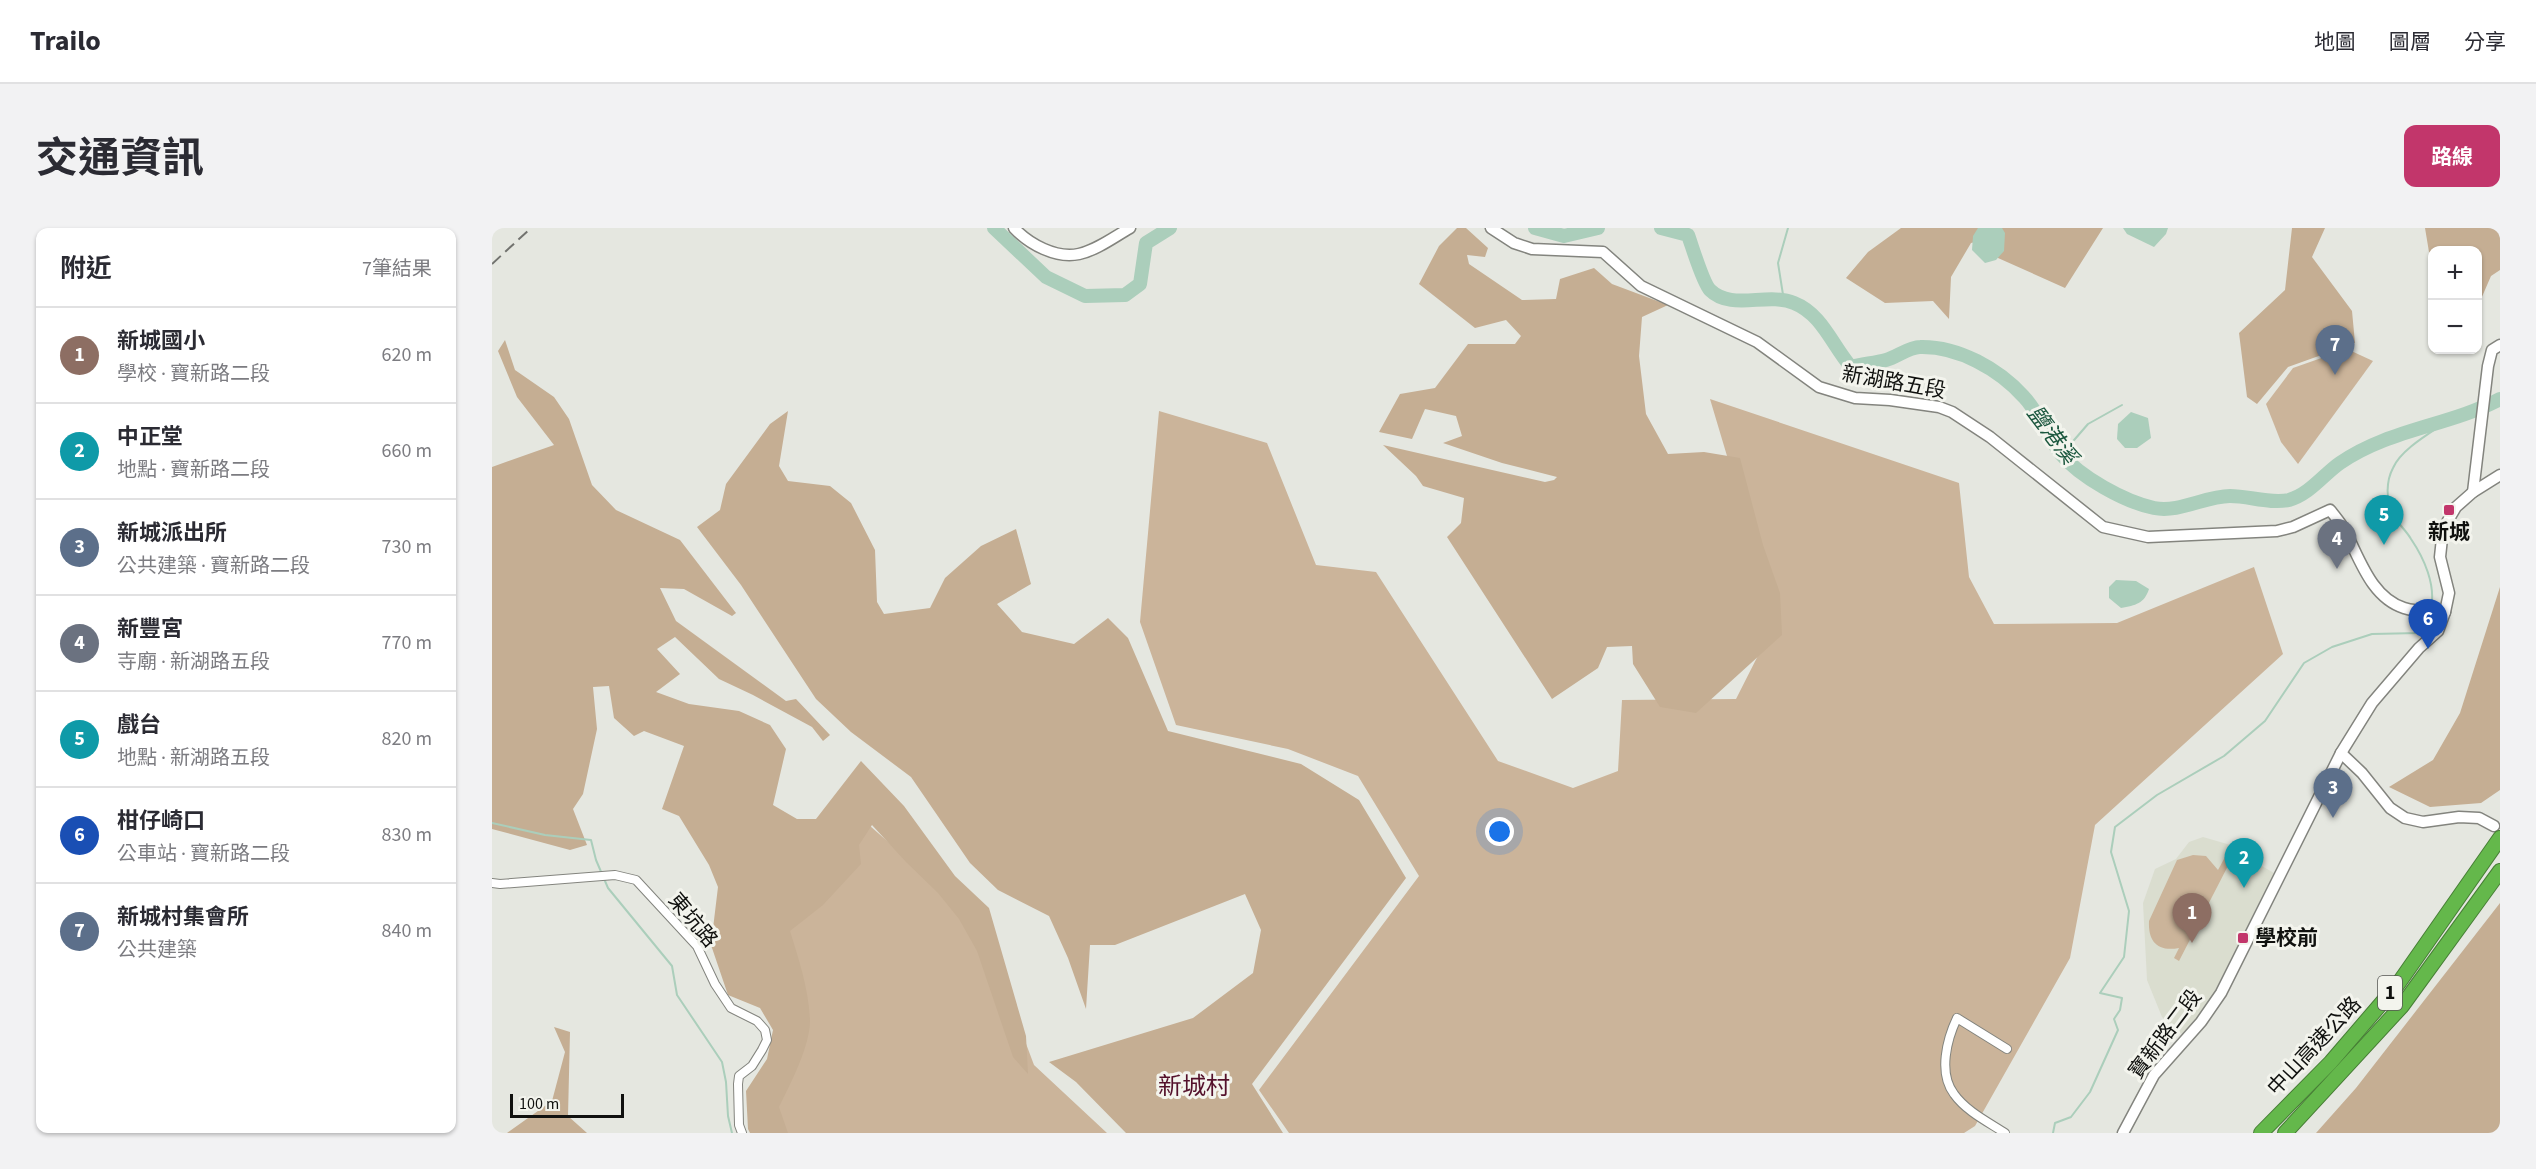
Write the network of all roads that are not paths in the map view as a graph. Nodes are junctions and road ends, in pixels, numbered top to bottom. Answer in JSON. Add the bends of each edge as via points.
{"nodes":[{"id":1,"x":1014,"y":228,"type":"edge"},
{"id":2,"x":1130,"y":228,"type":"edge"},
{"id":3,"x":1491,"y":228,"type":"edge"},
{"id":4,"x":2500,"y":345,"type":"edge"},
{"id":5,"x":2500,"y":475,"type":"edge"},
{"id":6,"x":2473,"y":492,"type":"junction"},
{"id":7,"x":2445,"y":612,"type":"junction"},
{"id":8,"x":2341,"y":753,"type":"junction"},
{"id":9,"x":2497,"y":832,"type":"edge"},
{"id":10,"x":2500,"y":871,"type":"edge"},
{"id":11,"x":492,"y":882,"type":"edge"},
{"id":12,"x":2007,"y":1049,"type":"dead end"},
{"id":13,"x":742,"y":1133,"type":"edge"},
{"id":14,"x":2005,"y":1133,"type":"edge"},
{"id":15,"x":2123,"y":1133,"type":"edge"},
{"id":16,"x":2261,"y":1133,"type":"edge"},
{"id":17,"x":2285,"y":1133,"type":"edge"}],
"edges":[{"from":1,"to":2,"type":"street","via":[[1043,248],[1078,254]]},
{"from":3,"to":7,"type":"street","name":"新湖路五段","via":[[1499,236],[1532,249],[1603,252],[1641,286],[1756,342],[1820,387],[1856,398],[1939,407],[1952,412],[1990,437],[2103,527],[2148,537],[2277,531],[2330,510],[2344,528],[2367,575],[2394,604],[2406,609]]},
{"from":4,"to":6,"type":"street","via":[[2492,350]]},
{"from":5,"to":6,"type":"street","name":"寶新路二段"},
{"from":6,"to":7,"type":"street","name":"寶新路二段","via":[[2456,507],[2443,529],[2440,557],[2449,593]]},
{"from":7,"to":8,"type":"street","name":"寶新路二段","via":[[2438,631],[2372,703]]},
{"from":8,"to":9,"type":"street","via":[[2390,808],[2405,818],[2423,822],[2479,818]]},
{"from":8,"to":15,"type":"street","name":"寶新路二段","via":[[2221,993],[2154,1075]]},
{"from":9,"to":16,"type":"highway","name":"中山高速公路","number":"1","via":[[2398,984],[2331,1062]]},
{"from":10,"to":17,"type":"highway","name":"中山高速公路","number":"1","via":[[2402,1006]]},
{"from":11,"to":13,"type":"street","name":"東坑路","via":[[615,875],[636,880],[697,946],[731,1008],[757,1021],[765,1030],[762,1050],[752,1066],[739,1076]]},
{"from":12,"to":14,"type":"street","via":[[1957,1018],[1948,1038],[1947,1076],[1953,1093],[1975,1114]]}]}
